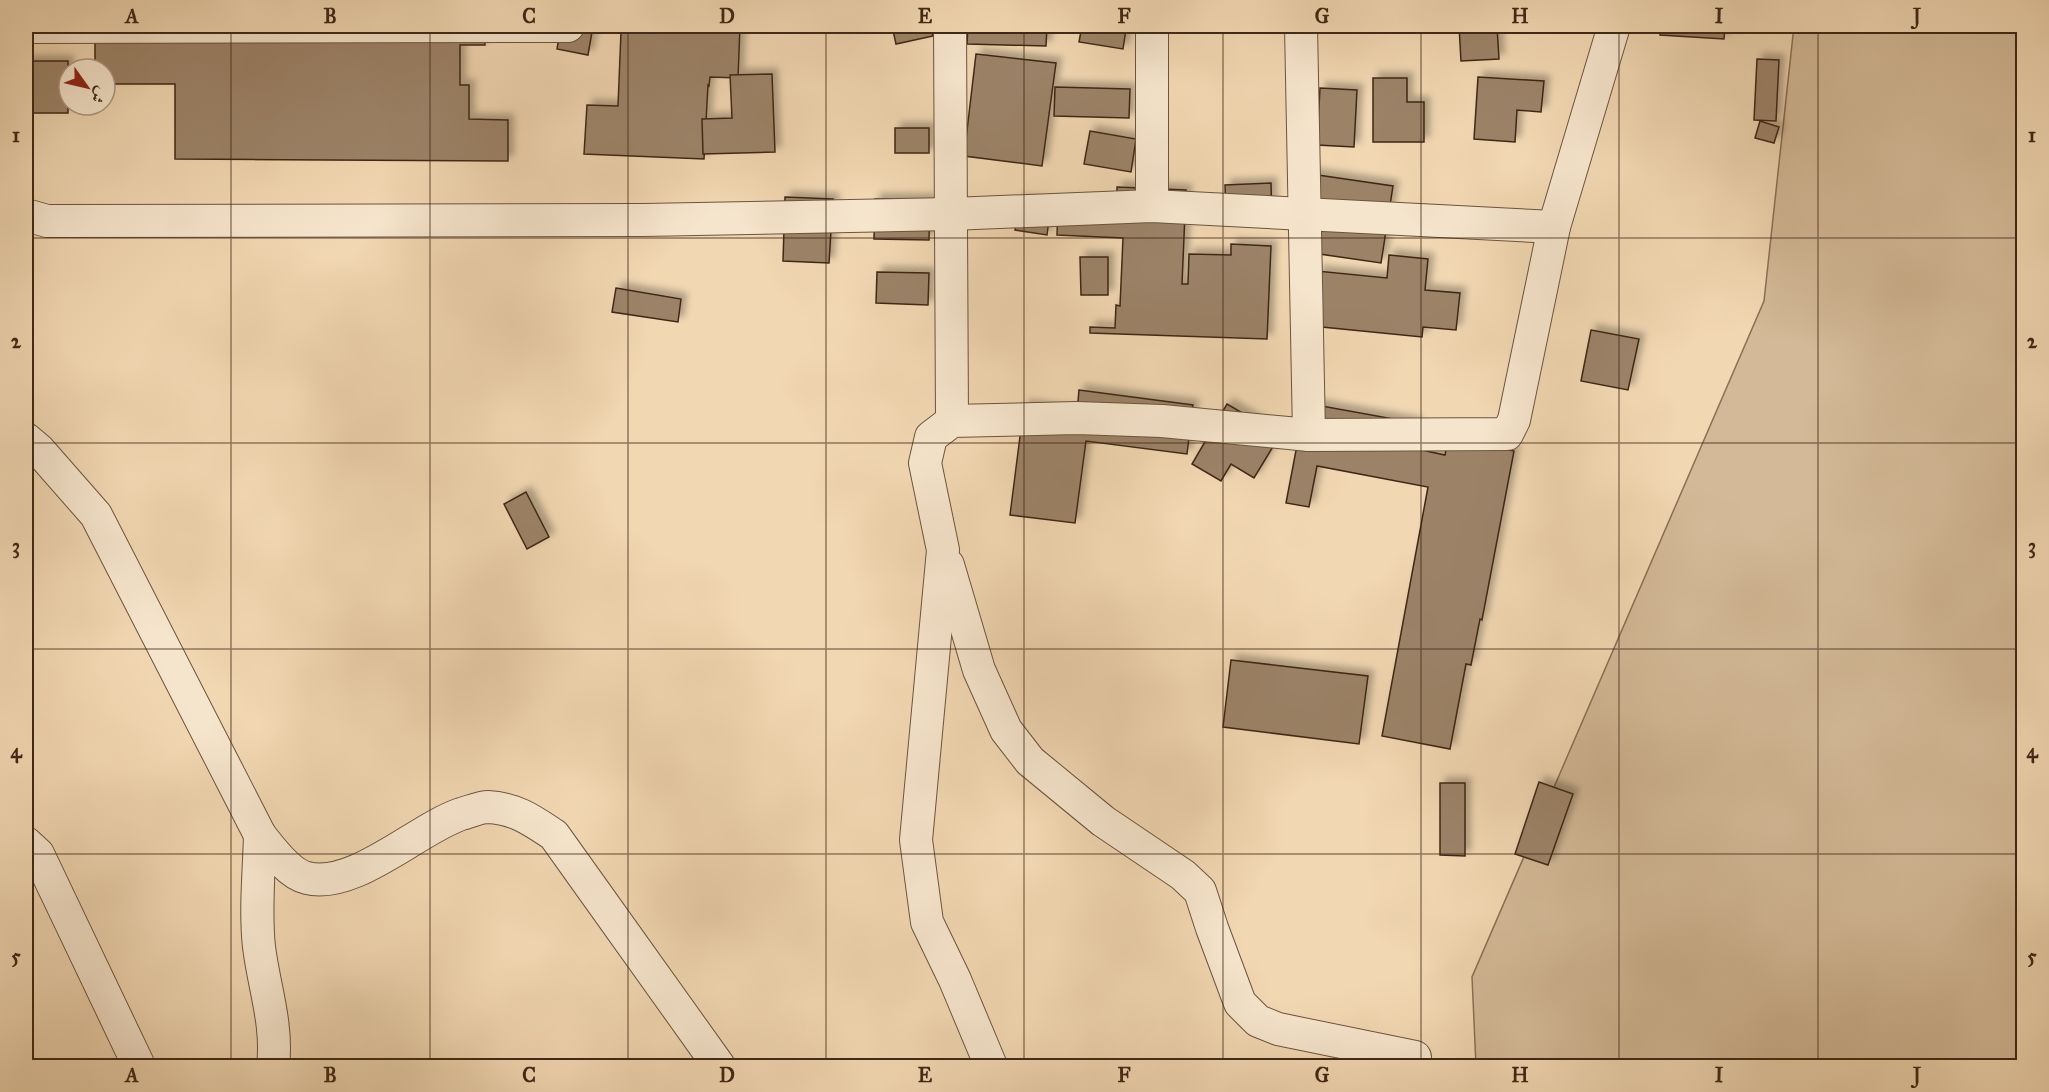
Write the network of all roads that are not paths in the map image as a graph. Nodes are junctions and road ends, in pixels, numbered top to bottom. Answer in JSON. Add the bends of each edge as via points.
{"nodes":[{"id":1,"x":568,"y":26,"type":"edge"},
{"id":2,"x":950,"y":26,"type":"edge"},
{"id":3,"x":1152,"y":26,"type":"edge"},
{"id":4,"x":1301,"y":26,"type":"edge"},
{"id":5,"x":1614,"y":26,"type":"edge"},
{"id":6,"x":26,"y":27,"type":"edge"},
{"id":7,"x":1152,"y":206,"type":"junction"},
{"id":8,"x":951,"y":214,"type":"junction"},
{"id":9,"x":1305,"y":214,"type":"junction"},
{"id":10,"x":26,"y":215,"type":"edge"},
{"id":11,"x":1554,"y":227,"type":"junction"},
{"id":12,"x":952,"y":421,"type":"junction"},
{"id":13,"x":1309,"y":435,"type":"junction"},
{"id":14,"x":26,"y":439,"type":"edge"},
{"id":15,"x":943,"y":550,"type":"junction"},
{"id":16,"x":260,"y":835,"type":"junction"},
{"id":17,"x":26,"y":843,"type":"edge"},
{"id":18,"x":1415,"y":1057,"type":"dead end"},
{"id":19,"x":140,"y":1066,"type":"edge"},
{"id":20,"x":273,"y":1066,"type":"edge"},
{"id":21,"x":719,"y":1066,"type":"edge"},
{"id":22,"x":991,"y":1066,"type":"edge"}],
"edges":[{"from":1,"to":6,"type":"street"},
{"from":2,"to":8,"type":"street"},
{"from":3,"to":7,"type":"street"},
{"from":4,"to":9,"type":"street"},
{"from":5,"to":11,"type":"street"},
{"from":7,"to":8,"type":"street"},
{"from":7,"to":9,"type":"street"},
{"from":8,"to":10,"type":"street","via":[[643,220],[107,221],[48,221]]},
{"from":8,"to":12,"type":"street"},
{"from":9,"to":11,"type":"street"},
{"from":9,"to":13,"type":"street"},
{"from":11,"to":13,"type":"street","via":[[1514,420],[1507,434]]},
{"from":12,"to":13,"type":"street","via":[[1162,421]]},
{"from":12,"to":15,"type":"street","via":[[931,437],[925,463]]},
{"from":14,"to":16,"type":"street","via":[[96,515]]},
{"from":15,"to":18,"type":"street","via":[[979,670],[1006,730],[1030,761],[1103,821],[1183,875],[1200,891],[1240,1003],[1258,1021],[1278,1029]]},
{"from":15,"to":22,"type":"street","via":[[916,840],[927,922]]},
{"from":16,"to":20,"type":"street","via":[[259,948],[274,1030]]},
{"from":16,"to":21,"type":"street","via":[[280,861],[306,878],[332,879],[369,865],[447,819],[486,807],[523,814],[554,835]]},
{"from":17,"to":19,"type":"street","via":[[38,854]]}]}
